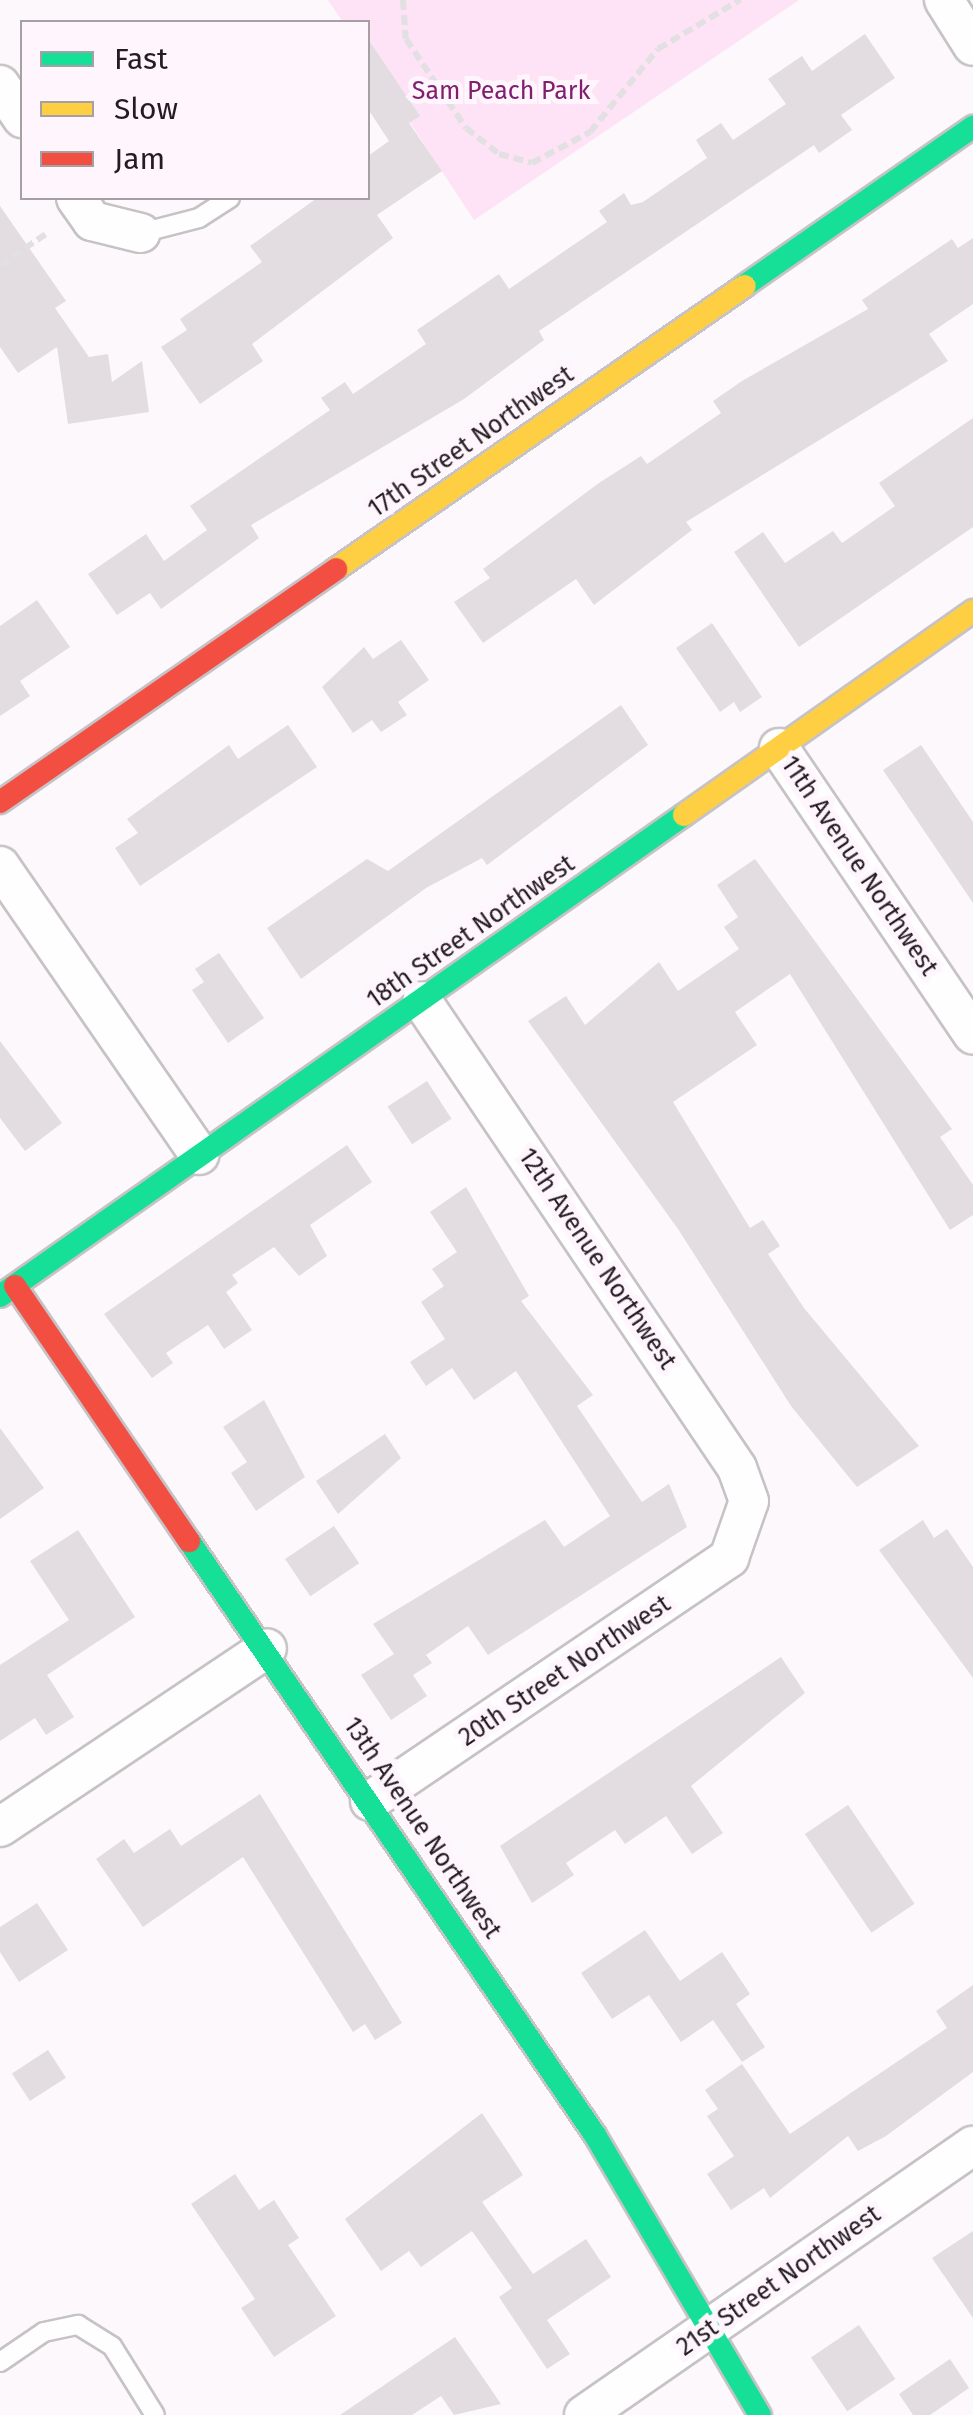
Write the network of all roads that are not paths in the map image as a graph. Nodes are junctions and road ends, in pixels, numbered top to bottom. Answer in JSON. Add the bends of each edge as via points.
{"nodes":[{"id":1,"x":944,"y":0,"type":"edge"},
{"id":2,"x":973,"y":46,"type":"edge"},
{"id":3,"x":0,"y":85,"type":"edge"},
{"id":4,"x":20,"y":115,"type":"edge"},
{"id":5,"x":973,"y":127,"type":"edge"},
{"id":6,"x":77,"y":200,"type":"edge"},
{"id":7,"x":227,"y":200,"type":"edge"},
{"id":8,"x":141,"y":233,"type":"joint"},
{"id":9,"x":973,"y":611,"type":"edge"},
{"id":10,"x":780,"y":748,"type":"junction"},
{"id":11,"x":0,"y":802,"type":"edge"},
{"id":12,"x":0,"y":866,"type":"edge"},
{"id":13,"x":422,"y":1001,"type":"junction"},
{"id":14,"x":973,"y":1034,"type":"edge"},
{"id":15,"x":199,"y":1155,"type":"junction"},
{"id":16,"x":8,"y":1291,"type":"edge"},
{"id":17,"x":743,"y":1526,"type":"joint"},
{"id":18,"x":267,"y":1648,"type":"junction"},
{"id":19,"x":370,"y":1802,"type":"junction"},
{"id":20,"x":0,"y":1827,"type":"edge"},
{"id":21,"x":973,"y":2146,"type":"edge"},
{"id":22,"x":709,"y":2330,"type":"junction"},
{"id":23,"x":0,"y":2362,"type":"edge"},
{"id":24,"x":155,"y":2415,"type":"edge"},
{"id":25,"x":584,"y":2415,"type":"edge"},
{"id":26,"x":760,"y":2415,"type":"edge"}],
"edges":[{"from":1,"to":2,"type":"street"},
{"from":3,"to":4,"type":"street"},
{"from":5,"to":11,"type":"street","name":"17th Street Northwest"},
{"from":6,"to":8,"type":"street","via":[[92,220]]},
{"from":7,"to":8,"type":"lane","via":[[199,218]]},
{"from":9,"to":10,"type":"street","name":"18th Street Northwest"},
{"from":10,"to":13,"type":"street","name":"18th Street Northwest"},
{"from":10,"to":14,"type":"street","name":"11th Avenue Northwest"},
{"from":12,"to":15,"type":"street"},
{"from":13,"to":15,"type":"street","name":"18th Street Northwest"},
{"from":13,"to":17,"type":"street","name":"12th Avenue Northwest","via":[[737,1468],[749,1501]]},
{"from":15,"to":16,"type":"street","name":"18th Street Northwest"},
{"from":16,"to":18,"type":"street","name":"13th Avenue Northwest"},
{"from":17,"to":19,"type":"street","name":"20th Street Northwest","via":[[729,1558],[685,1592]]},
{"from":18,"to":19,"type":"street","name":"13th Avenue Northwest"},
{"from":18,"to":20,"type":"street"},
{"from":19,"to":22,"type":"street","name":"13th Avenue Northwest","via":[[621,2174]]},
{"from":21,"to":22,"type":"street","name":"21st Street Northwest"},
{"from":22,"to":25,"type":"street","name":"21st Street Northwest"},
{"from":22,"to":26,"type":"street","name":"13th Avenue Northwest"},
{"from":23,"to":24,"type":"lane","via":[[44,2332],[78,2325],[112,2346]]}]}
